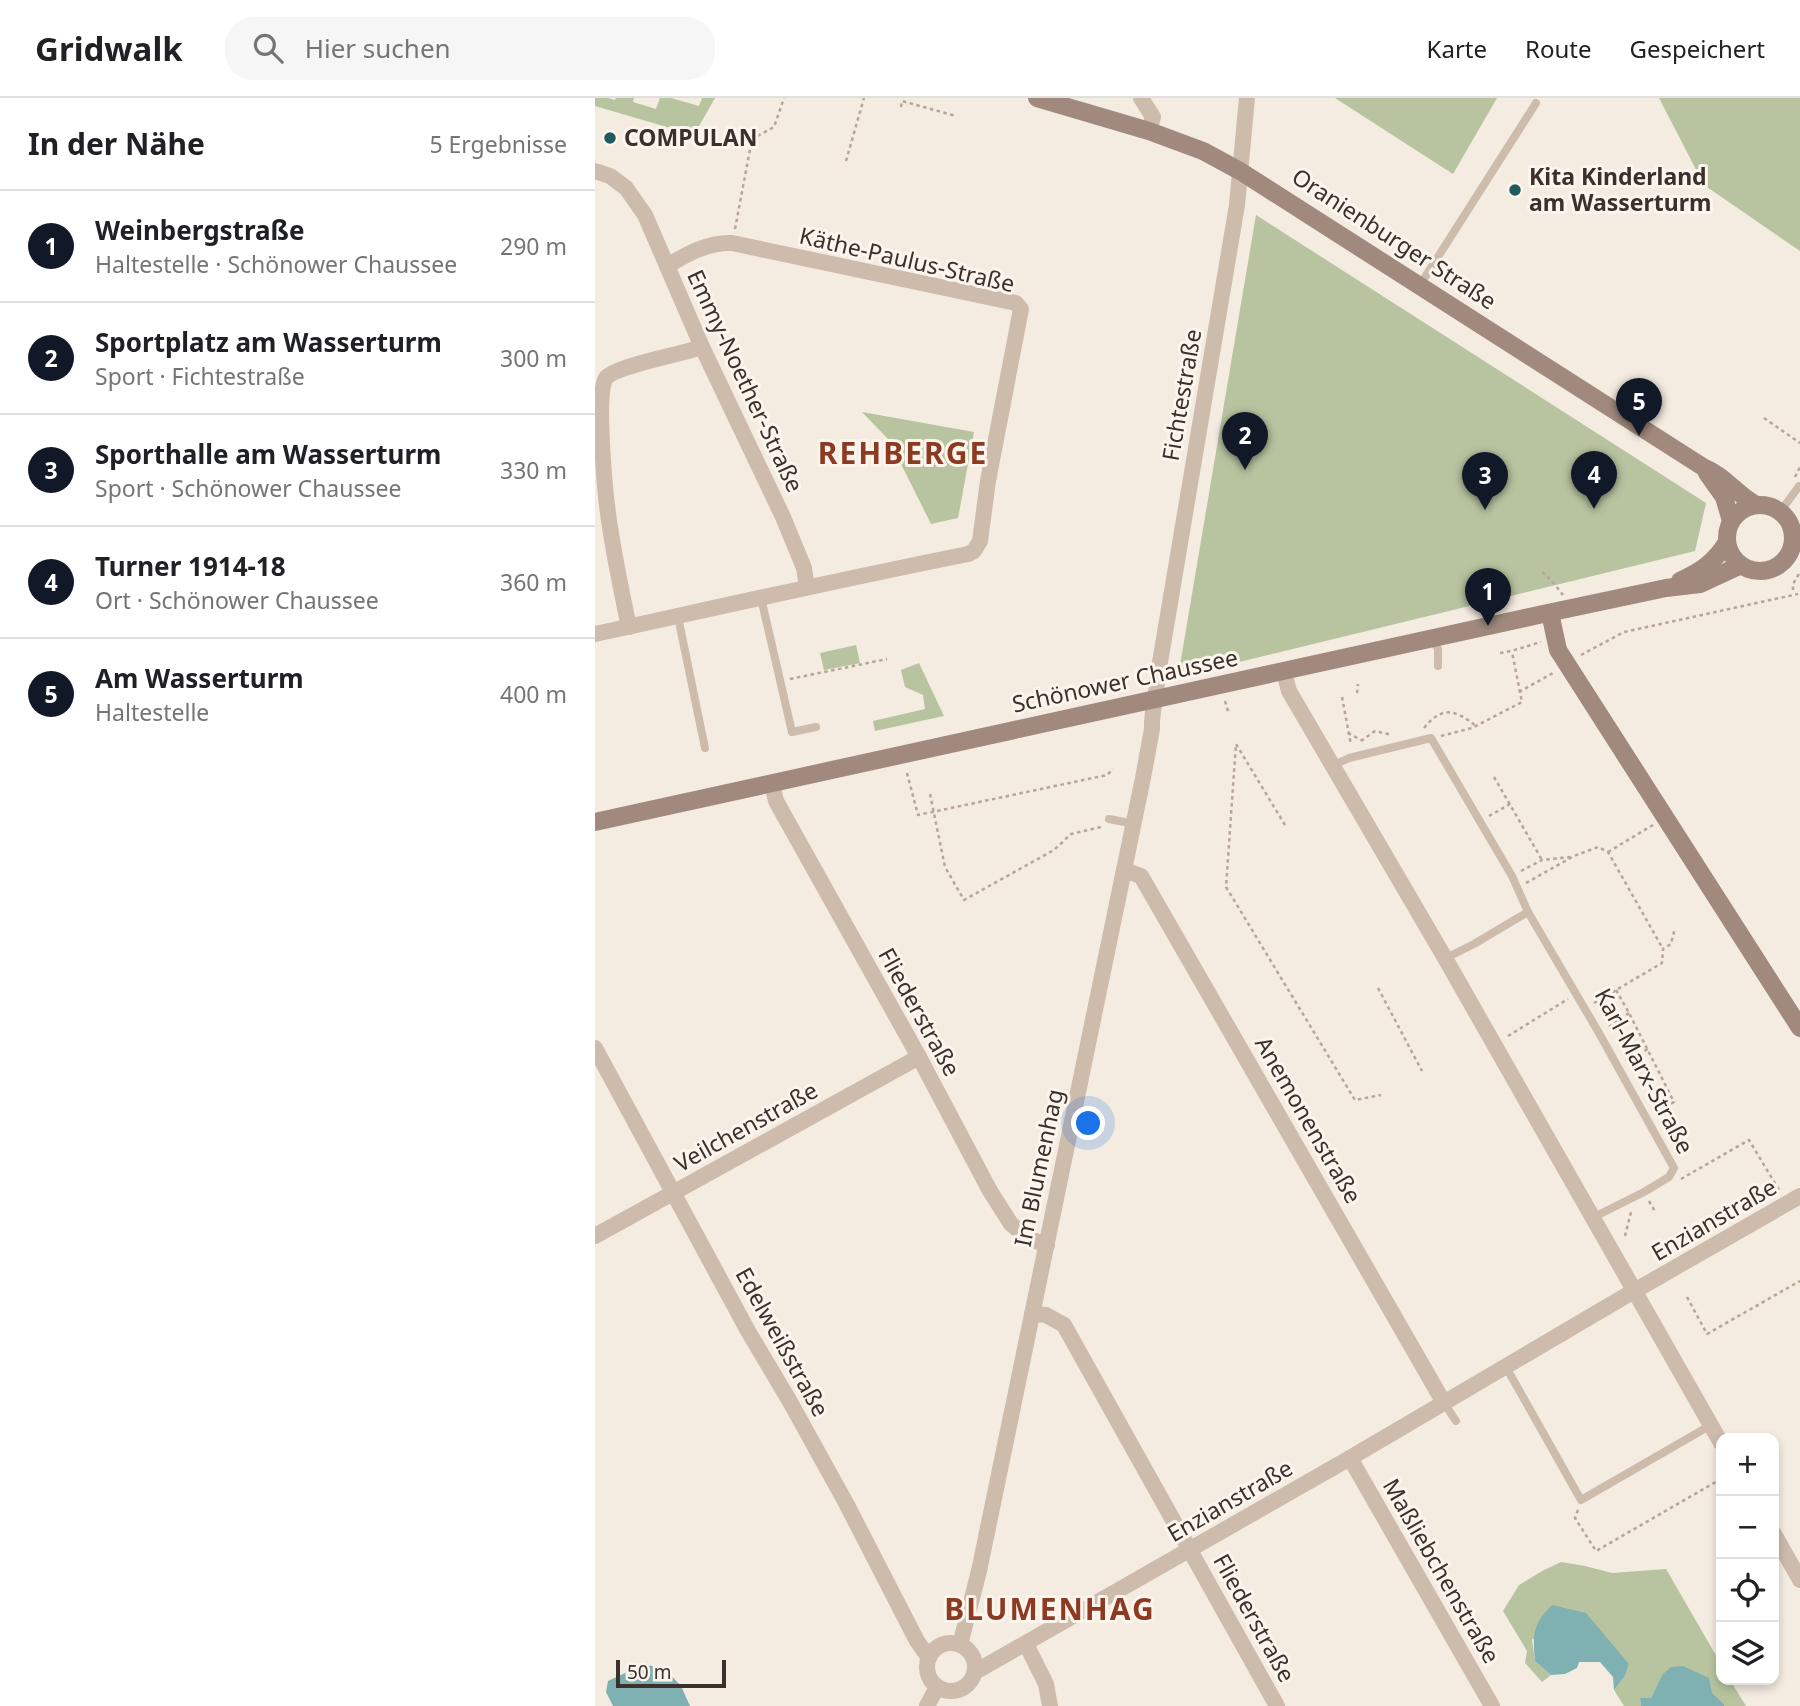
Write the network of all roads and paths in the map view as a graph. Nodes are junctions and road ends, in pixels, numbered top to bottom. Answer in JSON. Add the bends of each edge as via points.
{"nodes":[{"id":1,"x":784,"y":98,"type":"edge"},
{"id":2,"x":864,"y":98,"type":"edge"},
{"id":3,"x":1037,"y":98,"type":"edge"},
{"id":4,"x":1141,"y":98,"type":"edge"},
{"id":5,"x":1247,"y":98,"type":"edge"},
{"id":6,"x":1536,"y":103,"type":"dead end"},
{"id":7,"x":901,"y":107,"type":"dead end"},
{"id":8,"x":956,"y":116,"type":"dead end"},
{"id":9,"x":1149,"y":131,"type":"junction"},
{"id":10,"x":846,"y":161,"type":"dead end"},
{"id":11,"x":595,"y":171,"type":"edge"},
{"id":12,"x":1240,"y":171,"type":"junction"},
{"id":13,"x":732,"y":243,"type":"junction"},
{"id":14,"x":667,"y":267,"type":"junction"},
{"id":15,"x":1420,"y":285,"type":"junction"},
{"id":16,"x":702,"y":347,"type":"junction"},
{"id":17,"x":1764,"y":418,"type":"dead end"},
{"id":18,"x":1800,"y":443,"type":"edge"},
{"id":19,"x":955,"y":461,"type":"dead end"},
{"id":20,"x":968,"y":464,"type":"dead end"},
{"id":21,"x":1703,"y":467,"type":"junction"},
{"id":22,"x":1800,"y":487,"type":"edge"},
{"id":23,"x":1756,"y":505,"type":"junction"},
{"id":24,"x":1780,"y":512,"type":"junction"},
{"id":25,"x":1731,"y":521,"type":"junction"},
{"id":26,"x":1796,"y":533,"type":"edge"},
{"id":27,"x":1727,"y":542,"type":"junction"},
{"id":28,"x":1795,"y":553,"type":"edge"},
{"id":29,"x":1741,"y":565,"type":"junction"},
{"id":30,"x":1542,"y":572,"type":"dead end"},
{"id":31,"x":1800,"y":572,"type":"edge"},
{"id":32,"x":807,"y":587,"type":"junction"},
{"id":33,"x":1666,"y":588,"type":"junction"},
{"id":34,"x":1793,"y":590,"type":"dead end"},
{"id":35,"x":1798,"y":594,"type":"edge"},
{"id":36,"x":761,"y":598,"type":"junction"},
{"id":37,"x":1567,"y":600,"type":"dead end"},
{"id":38,"x":1549,"y":613,"type":"junction"},
{"id":39,"x":678,"y":617,"type":"junction"},
{"id":40,"x":629,"y":627,"type":"junction"},
{"id":41,"x":595,"y":634,"type":"edge"},
{"id":42,"x":1432,"y":639,"type":"junction"},
{"id":43,"x":1542,"y":642,"type":"dead end"},
{"id":44,"x":1512,"y":652,"type":"junction"},
{"id":45,"x":1500,"y":653,"type":"dead end"},
{"id":46,"x":1581,"y":655,"type":"dead end"},
{"id":47,"x":887,"y":659,"type":"dead end"},
{"id":48,"x":1438,"y":666,"type":"dead end"},
{"id":49,"x":1561,"y":668,"type":"dead end"},
{"id":50,"x":1284,"y":672,"type":"junction"},
{"id":51,"x":780,"y":681,"type":"junction"},
{"id":52,"x":1358,"y":684,"type":"dead end"},
{"id":53,"x":1519,"y":692,"type":"junction"},
{"id":54,"x":1357,"y":694,"type":"dead end"},
{"id":55,"x":1342,"y":697,"type":"dead end"},
{"id":56,"x":1156,"y":699,"type":"junction"},
{"id":57,"x":1225,"y":701,"type":"dead end"},
{"id":58,"x":1229,"y":714,"type":"dead end"},
{"id":59,"x":1476,"y":726,"type":"junction"},
{"id":60,"x":815,"y":727,"type":"dead end"},
{"id":61,"x":1421,"y":732,"type":"dead end"},
{"id":62,"x":1396,"y":736,"type":"dead end"},
{"id":63,"x":1431,"y":738,"type":"junction"},
{"id":64,"x":1361,"y":741,"type":"dead end"},
{"id":65,"x":705,"y":748,"type":"dead end"},
{"id":66,"x":1353,"y":758,"type":"junction"},
{"id":67,"x":1334,"y":765,"type":"junction"},
{"id":68,"x":1113,"y":769,"type":"dead end"},
{"id":69,"x":907,"y":773,"type":"dead end"},
{"id":70,"x":1494,"y":777,"type":"dead end"},
{"id":71,"x":772,"y":783,"type":"junction"},
{"id":72,"x":930,"y":794,"type":"dead end"},
{"id":73,"x":1510,"y":804,"type":"junction"},
{"id":74,"x":934,"y":811,"type":"junction"},
{"id":75,"x":1480,"y":821,"type":"junction"},
{"id":76,"x":595,"y":822,"type":"edge"},
{"id":77,"x":1109,"y":822,"type":"joint"},
{"id":78,"x":1658,"y":822,"type":"dead end"},
{"id":79,"x":1134,"y":824,"type":"junction"},
{"id":80,"x":1285,"y":825,"type":"dead end"},
{"id":81,"x":1608,"y":852,"type":"junction"},
{"id":82,"x":1574,"y":856,"type":"junction"},
{"id":83,"x":1542,"y":860,"type":"junction"},
{"id":84,"x":1124,"y":870,"type":"junction"},
{"id":85,"x":1512,"y":876,"type":"junction"},
{"id":86,"x":1518,"y":888,"type":"junction"},
{"id":87,"x":1528,"y":912,"type":"junction"},
{"id":88,"x":1675,"y":928,"type":"dead end"},
{"id":89,"x":1663,"y":949,"type":"junction"},
{"id":90,"x":1445,"y":958,"type":"junction"},
{"id":91,"x":1378,"y":988,"type":"dead end"},
{"id":92,"x":1616,"y":990,"type":"junction"},
{"id":93,"x":1577,"y":994,"type":"junction"},
{"id":94,"x":1585,"y":1009,"type":"junction"},
{"id":95,"x":1629,"y":1013,"type":"junction"},
{"id":96,"x":1800,"y":1028,"type":"edge"},
{"id":97,"x":1599,"y":1033,"type":"junction"},
{"id":98,"x":1494,"y":1044,"type":"junction"},
{"id":99,"x":595,"y":1048,"type":"edge"},
{"id":100,"x":1648,"y":1049,"type":"junction"},
{"id":101,"x":919,"y":1057,"type":"junction"},
{"id":102,"x":1618,"y":1066,"type":"junction"},
{"id":103,"x":1422,"y":1070,"type":"dead end"},
{"id":104,"x":1381,"y":1095,"type":"dead end"},
{"id":105,"x":1647,"y":1117,"type":"junction"},
{"id":106,"x":1681,"y":1179,"type":"dead end"},
{"id":107,"x":674,"y":1193,"type":"junction"},
{"id":108,"x":1800,"y":1196,"type":"edge"},
{"id":109,"x":1783,"y":1197,"type":"dead end"},
{"id":110,"x":1623,"y":1212,"type":"dead end"},
{"id":111,"x":1592,"y":1218,"type":"junction"},
{"id":112,"x":595,"y":1236,"type":"edge"},
{"id":113,"x":1625,"y":1236,"type":"dead end"},
{"id":114,"x":1047,"y":1245,"type":"junction"},
{"id":115,"x":1800,"y":1281,"type":"edge"},
{"id":116,"x":1635,"y":1291,"type":"junction"},
{"id":117,"x":1687,"y":1297,"type":"dead end"},
{"id":118,"x":1032,"y":1314,"type":"junction"},
{"id":119,"x":1506,"y":1367,"type":"junction"},
{"id":120,"x":1444,"y":1403,"type":"junction"},
{"id":121,"x":1457,"y":1421,"type":"dead end"},
{"id":122,"x":1711,"y":1425,"type":"junction"},
{"id":123,"x":1716,"y":1434,"type":"edge"},
{"id":124,"x":1350,"y":1458,"type":"junction"},
{"id":125,"x":1716,"y":1482,"type":"edge"},
{"id":126,"x":1581,"y":1500,"type":"junction"},
{"id":127,"x":1779,"y":1543,"type":"edge"},
{"id":128,"x":1190,"y":1550,"type":"junction"},
{"id":129,"x":1800,"y":1580,"type":"edge"},
{"id":130,"x":1026,"y":1644,"type":"junction"},
{"id":131,"x":960,"y":1645,"type":"junction"},
{"id":132,"x":929,"y":1658,"type":"junction"},
{"id":133,"x":975,"y":1672,"type":"junction"},
{"id":134,"x":937,"y":1687,"type":"junction"},
{"id":135,"x":927,"y":1706,"type":"edge"},
{"id":136,"x":1050,"y":1706,"type":"edge"},
{"id":137,"x":1277,"y":1706,"type":"edge"},
{"id":138,"x":1492,"y":1706,"type":"edge"}],
"edges":[{"from":1,"to":13,"type":"path","via":[[774,127],[752,139]]},
{"from":2,"to":10,"type":"path"},
{"from":3,"to":9,"type":"main road","name":"Oranienburger Straße"},
{"from":4,"to":9,"type":"street","via":[[1153,117]]},
{"from":5,"to":12,"type":"street","name":"Fichtestraße"},
{"from":6,"to":15,"type":"lane"},
{"from":7,"to":8,"type":"path","via":[[902,101]]},
{"from":9,"to":12,"type":"main road","name":"Oranienburger Straße"},
{"from":11,"to":14,"type":"street","name":"Emmy-Noether-Straße","via":[[626,188],[645,215]]},
{"from":12,"to":15,"type":"main road","name":"Oranienburger Straße"},
{"from":12,"to":56,"type":"street","name":"Fichtestraße"},
{"from":13,"to":14,"type":"street","name":"Käthe-Paulus-Straße","via":[[708,246]]},
{"from":13,"to":32,"type":"street","name":"Käthe-Paulus-Straße","via":[[1002,299],[1021,309],[977,547],[968,554]]},
{"from":14,"to":16,"type":"street","name":"Emmy-Noether-Straße"},
{"from":15,"to":21,"type":"main road","name":"Oranienburger Straße"},
{"from":16,"to":32,"type":"street","name":"Emmy-Noether-Straße","via":[[783,517]]},
{"from":16,"to":40,"type":"street","via":[[620,369],[607,377],[602,387],[610,526]]},
{"from":17,"to":18,"type":"path"},
{"from":19,"to":20,"type":"path"},
{"from":21,"to":23,"type":"main road","name":"Oranienburger Straße"},
{"from":21,"to":25,"type":"main road","name":"Oranienburger Straße","via":[[1724,497]]},
{"from":22,"to":24,"type":"lane"},
{"from":23,"to":24,"type":"main road"},
{"from":23,"to":25,"type":"main road"},
{"from":24,"to":26,"type":"main road"},
{"from":25,"to":27,"type":"main road"},
{"from":26,"to":28,"type":"main road"},
{"from":27,"to":29,"type":"main road"},
{"from":27,"to":33,"type":"main road","name":"Schönower Chaussee","via":[[1713,562]]},
{"from":28,"to":29,"type":"main road","via":[[1768,570]]},
{"from":29,"to":33,"type":"main road","name":"Schönower Chaussee","via":[[1700,584]]},
{"from":30,"to":37,"type":"path"},
{"from":31,"to":34,"type":"path"},
{"from":32,"to":36,"type":"street"},
{"from":33,"to":38,"type":"main road","name":"Schönower Chaussee"},
{"from":35,"to":46,"type":"path","via":[[1624,632]]},
{"from":36,"to":39,"type":"street"},
{"from":36,"to":51,"type":"lane"},
{"from":38,"to":42,"type":"main road","name":"Schönower Chaussee"},
{"from":38,"to":96,"type":"main road","via":[[1558,650]]},
{"from":39,"to":40,"type":"street"},
{"from":39,"to":65,"type":"lane"},
{"from":40,"to":41,"type":"street"},
{"from":42,"to":48,"type":"lane","via":[[1438,649]]},
{"from":42,"to":50,"type":"main road","name":"Schönower Chaussee"},
{"from":43,"to":44,"type":"path"},
{"from":44,"to":45,"type":"path"},
{"from":44,"to":53,"type":"path"},
{"from":47,"to":51,"type":"path"},
{"from":49,"to":53,"type":"path"},
{"from":50,"to":56,"type":"main road","name":"Schönower Chaussee"},
{"from":50,"to":67,"type":"street","via":[[1289,691]]},
{"from":51,"to":60,"type":"lane","via":[[792,732]]},
{"from":52,"to":54,"type":"path"},
{"from":53,"to":59,"type":"path","via":[[1522,702]]},
{"from":55,"to":66,"type":"path"},
{"from":56,"to":71,"type":"main road","name":"Schönower Chaussee"},
{"from":56,"to":79,"type":"street","name":"Im Blumenhag"},
{"from":57,"to":58,"type":"path"},
{"from":59,"to":61,"type":"path","via":[[1465,717],[1443,713],[1434,716]]},
{"from":59,"to":63,"type":"path"},
{"from":62,"to":64,"type":"path","via":[[1375,731]]},
{"from":63,"to":66,"type":"lane"},
{"from":63,"to":75,"type":"lane","name":"Karl-Marx-Straße"},
{"from":66,"to":67,"type":"lane"},
{"from":67,"to":90,"type":"street"},
{"from":68,"to":74,"type":"path","via":[[1107,775]]},
{"from":69,"to":74,"type":"path","via":[[918,815]]},
{"from":70,"to":73,"type":"path"},
{"from":71,"to":76,"type":"main road","name":"Schönower Chaussee"},
{"from":71,"to":101,"type":"street","name":"Fliederstraße","via":[[776,801]]},
{"from":72,"to":74,"type":"path"},
{"from":73,"to":75,"type":"path"},
{"from":73,"to":83,"type":"path"},
{"from":74,"to":77,"type":"path","via":[[945,867],[964,900],[1054,850],[1071,834]]},
{"from":75,"to":85,"type":"lane","name":"Karl-Marx-Straße"},
{"from":77,"to":79,"type":"lane"},
{"from":78,"to":81,"type":"path"},
{"from":79,"to":84,"type":"street","name":"Im Blumenhag"},
{"from":80,"to":104,"type":"path","via":[[1236,744],[1226,887],[1355,1100]]},
{"from":81,"to":82,"type":"path","via":[[1598,847]]},
{"from":81,"to":89,"type":"path"},
{"from":82,"to":83,"type":"path"},
{"from":82,"to":86,"type":"path"},
{"from":83,"to":85,"type":"path"},
{"from":84,"to":114,"type":"street","name":"Im Blumenhag"},
{"from":84,"to":120,"type":"street","name":"Anemonenstraße","via":[[1141,876]]},
{"from":85,"to":86,"type":"lane","name":"Karl-Marx-Straße"},
{"from":86,"to":87,"type":"lane","name":"Karl-Marx-Straße"},
{"from":87,"to":90,"type":"lane"},
{"from":87,"to":93,"type":"lane","name":"Karl-Marx-Straße"},
{"from":88,"to":89,"type":"path","via":[[1671,944]]},
{"from":89,"to":92,"type":"path","via":[[1663,962]]},
{"from":90,"to":98,"type":"street"},
{"from":91,"to":103,"type":"path"},
{"from":92,"to":94,"type":"path"},
{"from":92,"to":95,"type":"path"},
{"from":93,"to":94,"type":"lane","name":"Karl-Marx-Straße"},
{"from":93,"to":98,"type":"path"},
{"from":94,"to":97,"type":"lane","name":"Karl-Marx-Straße"},
{"from":95,"to":97,"type":"path"},
{"from":95,"to":100,"type":"path"},
{"from":97,"to":102,"type":"lane","name":"Karl-Marx-Straße"},
{"from":98,"to":111,"type":"street"},
{"from":99,"to":107,"type":"street","name":"Edelweißstraße"},
{"from":100,"to":102,"type":"path"},
{"from":100,"to":105,"type":"path","via":[[1674,1102]]},
{"from":101,"to":107,"type":"street","name":"Veilchenstraße"},
{"from":101,"to":114,"type":"street","name":"Fliederstraße","via":[[1011,1224]]},
{"from":102,"to":105,"type":"lane","name":"Karl-Marx-Straße"},
{"from":105,"to":111,"type":"lane","name":"Karl-Marx-Straße","via":[[1674,1168],[1669,1177]]},
{"from":106,"to":109,"type":"path","via":[[1749,1140]]},
{"from":107,"to":112,"type":"street","name":"Veilchenstraße"},
{"from":107,"to":132,"type":"street","name":"Edelweißstraße"},
{"from":108,"to":116,"type":"street","name":"Enzianstraße"},
{"from":110,"to":113,"type":"path","via":[[1632,1207]]},
{"from":111,"to":116,"type":"street"},
{"from":114,"to":118,"type":"street","name":"Im Blumenhag"},
{"from":115,"to":117,"type":"path","via":[[1707,1334]]},
{"from":116,"to":119,"type":"street","name":"Enzianstraße"},
{"from":116,"to":122,"type":"street"},
{"from":118,"to":128,"type":"street","name":"Fliederstraße","via":[[1065,1325]]},
{"from":118,"to":131,"type":"street","name":"Im Blumenhag"},
{"from":119,"to":120,"type":"street","name":"Enzianstraße"},
{"from":119,"to":126,"type":"lane"},
{"from":120,"to":121,"type":"lane"},
{"from":120,"to":124,"type":"street","name":"Enzianstraße"},
{"from":122,"to":123,"type":"street"},
{"from":122,"to":126,"type":"lane"},
{"from":124,"to":128,"type":"street","name":"Enzianstraße"},
{"from":124,"to":138,"type":"street","name":"Maßliebchenstraße"},
{"from":125,"to":126,"type":"path","via":[[1596,1551],[1576,1518]]},
{"from":127,"to":129,"type":"street"},
{"from":128,"to":130,"type":"street","name":"Enzianstraße"},
{"from":128,"to":137,"type":"street","name":"Fliederstraße"},
{"from":130,"to":133,"type":"street","name":"Enzianstraße"},
{"from":130,"to":136,"type":"street","via":[[1046,1684]]},
{"from":131,"to":132,"type":"street","via":[[945,1644]]},
{"from":131,"to":133,"type":"street","via":[[970,1653]]},
{"from":132,"to":134,"type":"street","via":[[928,1671]]},
{"from":133,"to":134,"type":"street","via":[[969,1684],[958,1690]]},
{"from":134,"to":135,"type":"street"}]}
